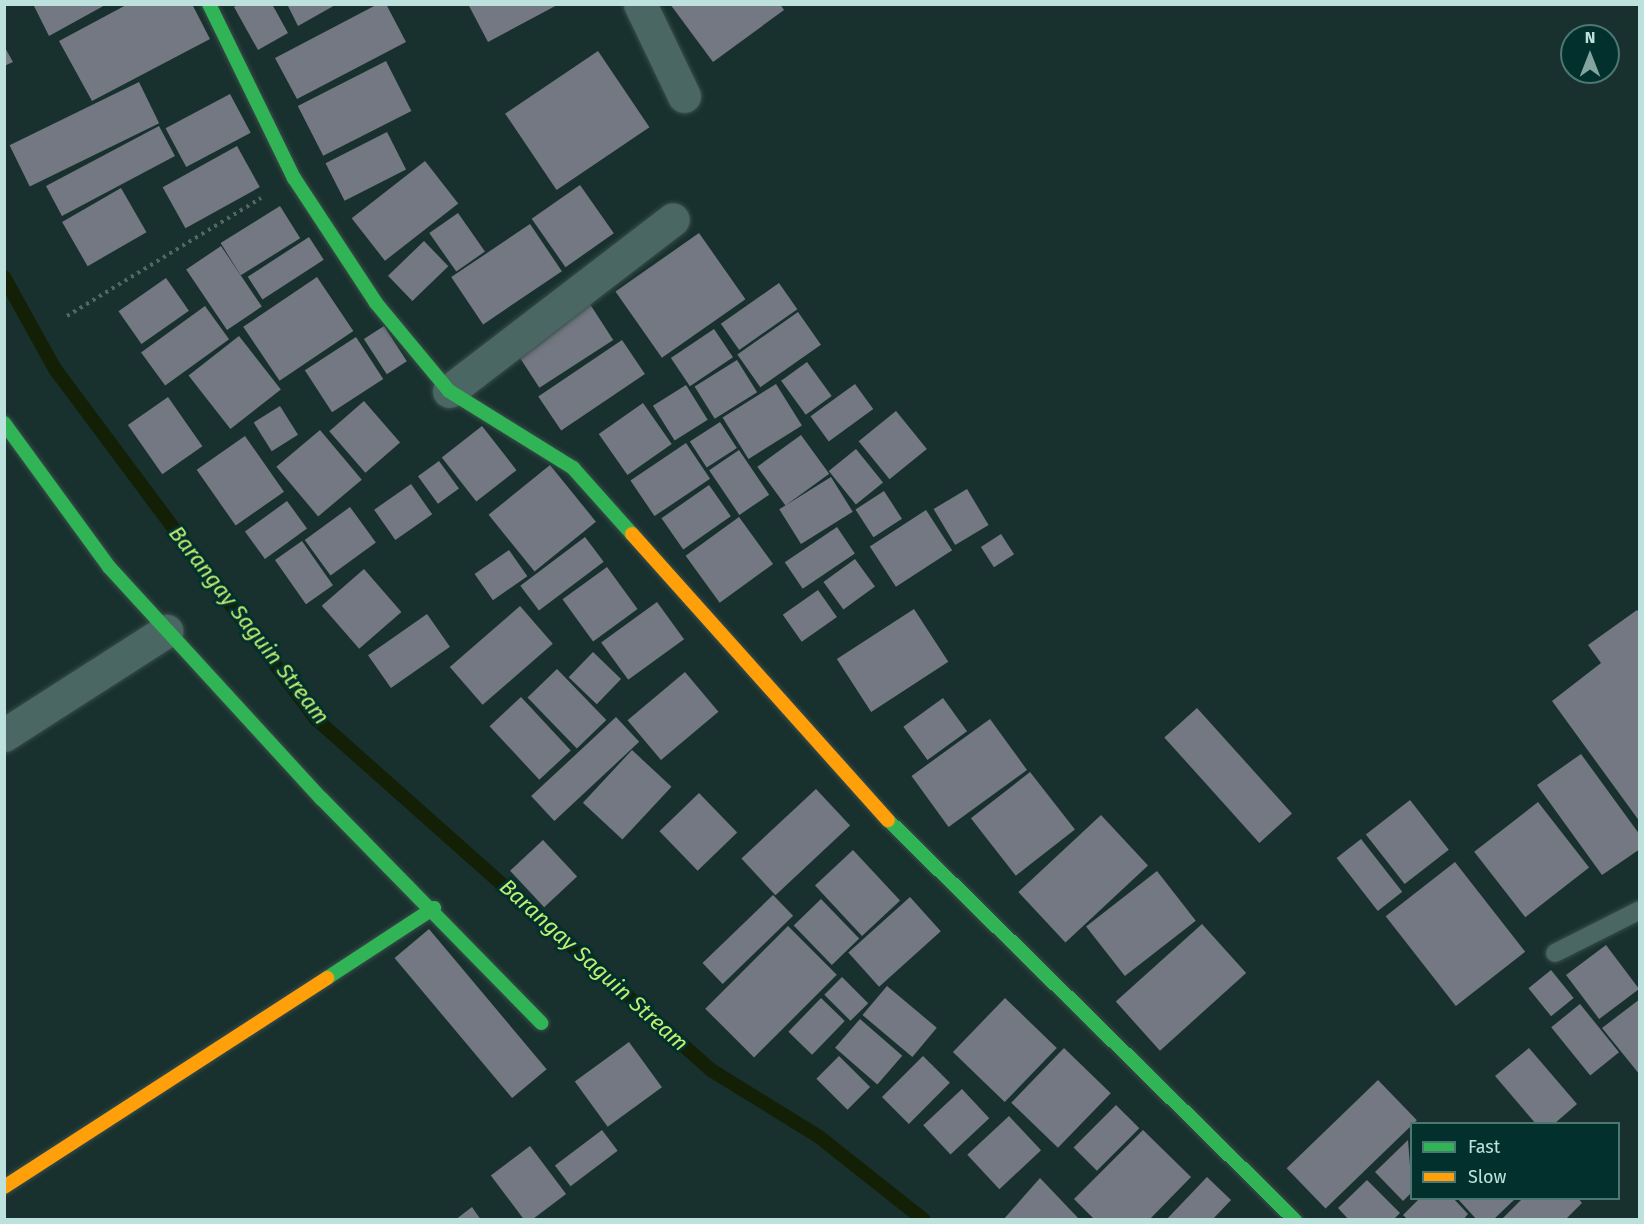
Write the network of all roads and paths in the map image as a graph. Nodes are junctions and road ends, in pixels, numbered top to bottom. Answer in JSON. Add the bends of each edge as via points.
{"nodes":[{"id":1,"x":209,"y":4,"type":"edge"},
{"id":2,"x":640,"y":4,"type":"edge"},
{"id":3,"x":684,"y":96,"type":"dead end"},
{"id":4,"x":294,"y":178,"type":"junction"},
{"id":5,"x":673,"y":219,"type":"dead end"},
{"id":6,"x":67,"y":316,"type":"dead end"},
{"id":7,"x":449,"y":391,"type":"junction"},
{"id":8,"x":4,"y":423,"type":"edge"},
{"id":9,"x":166,"y":631,"type":"junction"},
{"id":10,"x":4,"y":735,"type":"edge"},
{"id":11,"x":434,"y":908,"type":"junction"},
{"id":12,"x":1640,"y":910,"type":"edge"},
{"id":13,"x":1555,"y":952,"type":"dead end"},
{"id":14,"x":541,"y":1023,"type":"dead end"},
{"id":15,"x":4,"y":1187,"type":"edge"},
{"id":16,"x":1295,"y":1220,"type":"edge"}],
"edges":[{"from":1,"to":4,"type":"street"},
{"from":2,"to":3,"type":"street"},
{"from":4,"to":6,"type":"path"},
{"from":4,"to":7,"type":"street","via":[[376,303]]},
{"from":5,"to":7,"type":"street"},
{"from":7,"to":16,"type":"street","via":[[573,468],[916,852]]},
{"from":8,"to":9,"type":"street","via":[[102,558]]},
{"from":9,"to":10,"type":"street"},
{"from":9,"to":11,"type":"street","via":[[321,798]]},
{"from":11,"to":14,"type":"street"},
{"from":11,"to":15,"type":"street"},
{"from":12,"to":13,"type":"lane"}]}
